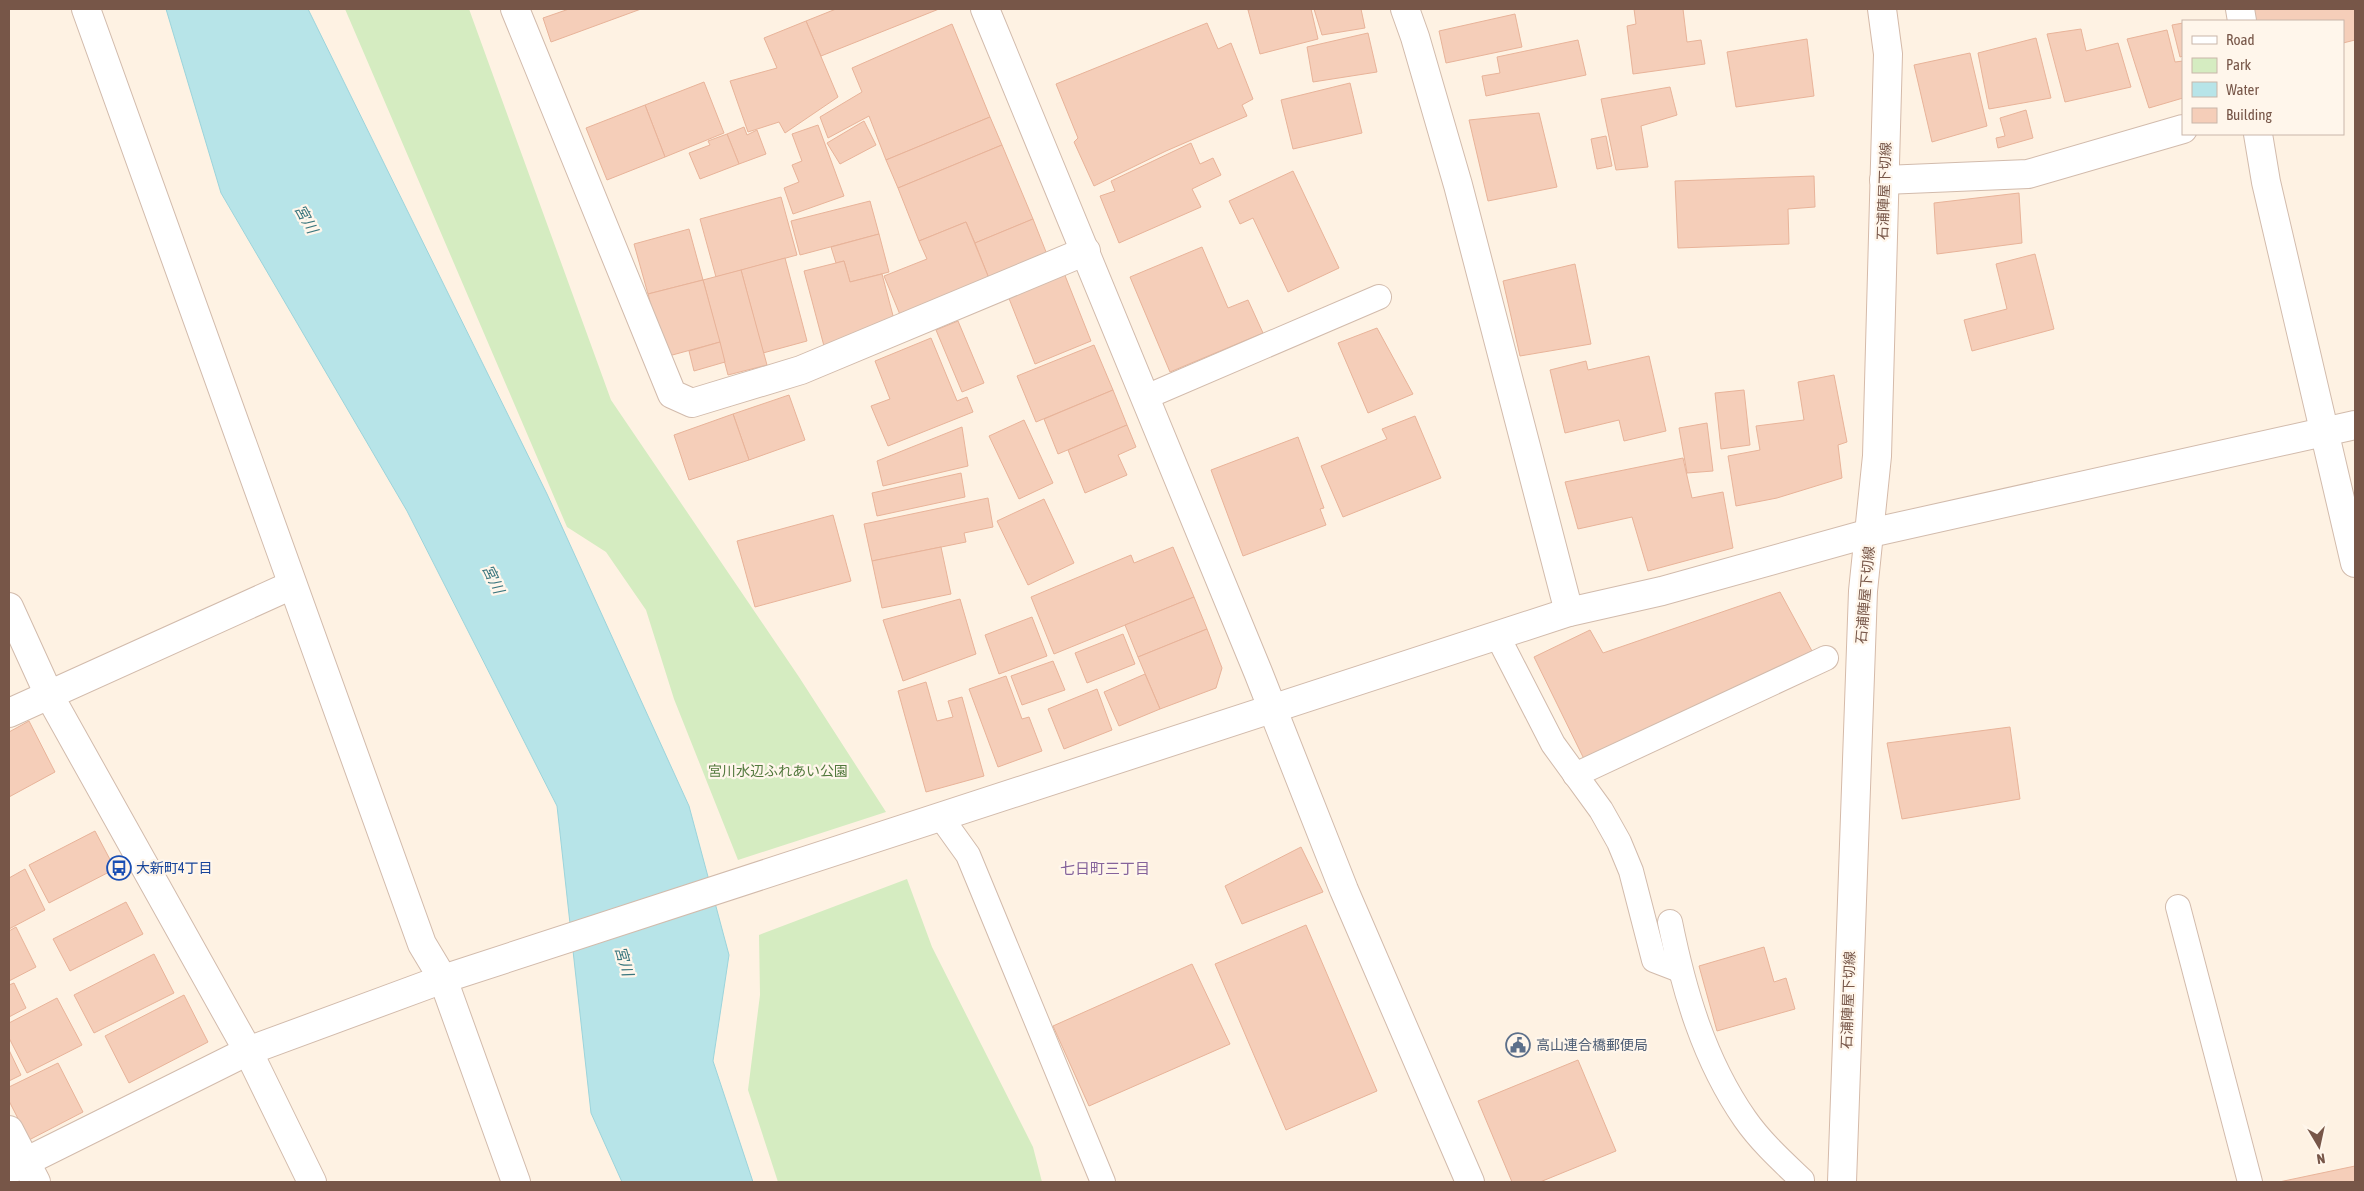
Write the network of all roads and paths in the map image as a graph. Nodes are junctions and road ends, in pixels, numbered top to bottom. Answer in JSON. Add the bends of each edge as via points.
{"nodes":[{"id":1,"x":86,"y":9,"type":"edge"},
{"id":2,"x":515,"y":9,"type":"edge"},
{"id":3,"x":985,"y":9,"type":"edge"},
{"id":4,"x":1404,"y":9,"type":"edge"},
{"id":5,"x":1882,"y":9,"type":"edge"},
{"id":6,"x":2182,"y":129,"type":"edge"},
{"id":7,"x":2258,"y":135,"type":"edge"},
{"id":8,"x":1884,"y":180,"type":"junction"},
{"id":9,"x":1086,"y":250,"type":"junction"},
{"id":10,"x":1379,"y":297,"type":"dead end"},
{"id":11,"x":1146,"y":397,"type":"junction"},
{"id":12,"x":2355,"y":425,"type":"edge"},
{"id":13,"x":2326,"y":432,"type":"junction"},
{"id":14,"x":1870,"y":534,"type":"junction"},
{"id":15,"x":2355,"y":563,"type":"edge"},
{"id":16,"x":292,"y":585,"type":"junction"},
{"id":17,"x":9,"y":607,"type":"edge"},
{"id":18,"x":1570,"y":612,"type":"junction"},
{"id":19,"x":1497,"y":635,"type":"junction"},
{"id":20,"x":1826,"y":658,"type":"dead end"},
{"id":21,"x":49,"y":695,"type":"junction"},
{"id":22,"x":1272,"y":707,"type":"junction"},
{"id":23,"x":9,"y":713,"type":"edge"},
{"id":24,"x":1574,"y":775,"type":"junction"},
{"id":25,"x":940,"y":816,"type":"junction"},
{"id":26,"x":2178,"y":906,"type":"dead end"},
{"id":27,"x":1670,"y":922,"type":"dead end"},
{"id":28,"x":1680,"y":970,"type":"junction"},
{"id":29,"x":455,"y":975,"type":"junction"},
{"id":30,"x":248,"y":1051,"type":"junction"},
{"id":31,"x":9,"y":1130,"type":"edge"},
{"id":32,"x":23,"y":1171,"type":"edge"},
{"id":33,"x":1802,"y":1180,"type":"dead end"},
{"id":34,"x":312,"y":1182,"type":"edge"},
{"id":35,"x":516,"y":1182,"type":"edge"},
{"id":36,"x":1103,"y":1182,"type":"edge"},
{"id":37,"x":1470,"y":1182,"type":"edge"},
{"id":38,"x":1842,"y":1182,"type":"edge"},
{"id":39,"x":2250,"y":1182,"type":"edge"}],
"edges":[{"from":1,"to":16,"type":"street"},
{"from":2,"to":9,"type":"street","via":[[672,394],[692,403],[801,370]]},
{"from":3,"to":9,"type":"street"},
{"from":4,"to":18,"type":"street","via":[[1458,186]]},
{"from":5,"to":8,"type":"street","name":"石浦陣屋下切線","via":[[1888,54]]},
{"from":6,"to":8,"type":"street","via":[[2028,174]]},
{"from":7,"to":13,"type":"street","via":[[2266,182]]},
{"from":8,"to":14,"type":"street","name":"石浦陣屋下切線","via":[[1877,456]]},
{"from":9,"to":11,"type":"street"},
{"from":10,"to":11,"type":"lane"},
{"from":11,"to":22,"type":"street"},
{"from":12,"to":13,"type":"street"},
{"from":13,"to":14,"type":"street"},
{"from":13,"to":15,"type":"street"},
{"from":14,"to":18,"type":"street","via":[[1662,591]]},
{"from":14,"to":38,"type":"street","name":"石浦陣屋下切線","via":[[1863,592]]},
{"from":16,"to":21,"type":"street"},
{"from":16,"to":29,"type":"street","via":[[422,944]]},
{"from":17,"to":21,"type":"street"},
{"from":18,"to":19,"type":"street"},
{"from":19,"to":22,"type":"street"},
{"from":19,"to":24,"type":"lane","via":[[1553,744]]},
{"from":20,"to":24,"type":"lane"},
{"from":21,"to":23,"type":"street"},
{"from":21,"to":30,"type":"street"},
{"from":22,"to":25,"type":"street"},
{"from":22,"to":37,"type":"street","via":[[1344,890]]},
{"from":24,"to":28,"type":"lane","via":[[1601,810],[1619,842],[1631,870],[1654,960]]},
{"from":25,"to":29,"type":"street"},
{"from":25,"to":36,"type":"lane","via":[[968,855]]},
{"from":26,"to":39,"type":"lane"},
{"from":27,"to":28,"type":"lane"},
{"from":28,"to":33,"type":"lane","via":[[1701,1038],[1726,1089],[1762,1140]]},
{"from":29,"to":30,"type":"street"},
{"from":29,"to":35,"type":"street"},
{"from":30,"to":32,"type":"street"},
{"from":30,"to":34,"type":"street"},
{"from":31,"to":32,"type":"street"}]}
